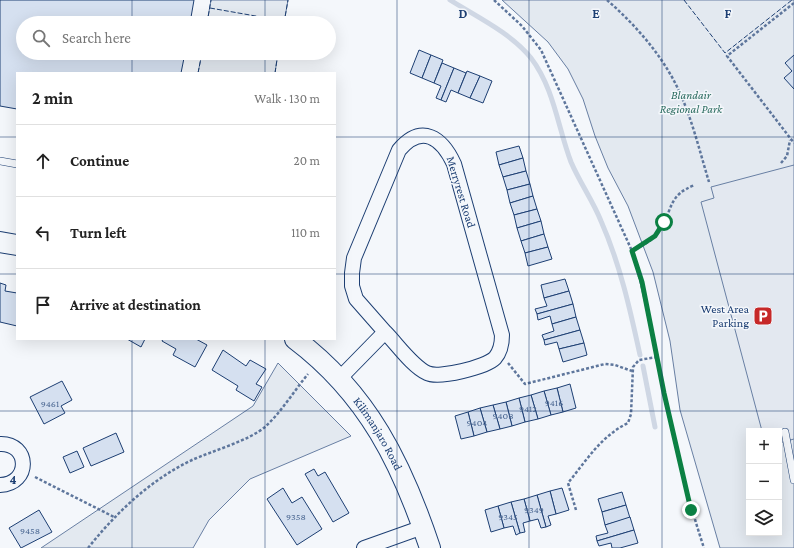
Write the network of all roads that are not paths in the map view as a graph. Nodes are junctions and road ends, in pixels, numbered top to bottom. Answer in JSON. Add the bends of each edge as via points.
{"nodes":[{"id":1,"x":0,"y":161,"type":"edge"},
{"id":2,"x":16,"y":164,"type":"edge"},
{"id":3,"x":0,"y":242,"type":"edge"},
{"id":4,"x":16,"y":245,"type":"edge"},
{"id":5,"x":385,"y":332,"type":"junction"},
{"id":6,"x":296,"y":340,"type":"edge"},
{"id":7,"x":339,"y":379,"type":"junction"},
{"id":8,"x":785,"y":432,"type":"dead end"},
{"id":9,"x":0,"y":444,"type":"edge"},
{"id":10,"x":794,"y":480,"type":"edge"},
{"id":11,"x":0,"y":485,"type":"edge"},
{"id":12,"x":423,"y":527,"type":"junction"},
{"id":13,"x":364,"y":548,"type":"edge"},
{"id":14,"x":430,"y":548,"type":"edge"}],
"edges":[{"from":1,"to":2,"type":"lane"},
{"from":3,"to":4,"type":"street"},
{"from":5,"to":5,"type":"street","name":"Merryrest Road","via":[[420,369],[432,374],[446,374],[487,363],[499,352],[502,344],[502,335],[454,164],[448,150],[428,136],[407,140],[400,150],[354,258],[352,286],[356,299]]},
{"from":5,"to":7,"type":"street"},
{"from":6,"to":7,"type":"street","name":"Kilimanjaro Road"},
{"from":7,"to":12,"type":"street","name":"Kilimanjaro Road","via":[[384,438],[405,479]]},
{"from":8,"to":10,"type":"lane"},
{"from":9,"to":11,"type":"street","via":[[12,446],[20,452],[23,460],[23,470],[17,479],[7,485]]},
{"from":12,"to":13,"type":"street"},
{"from":12,"to":14,"type":"street","name":"Kilimanjaro Road"}]}
